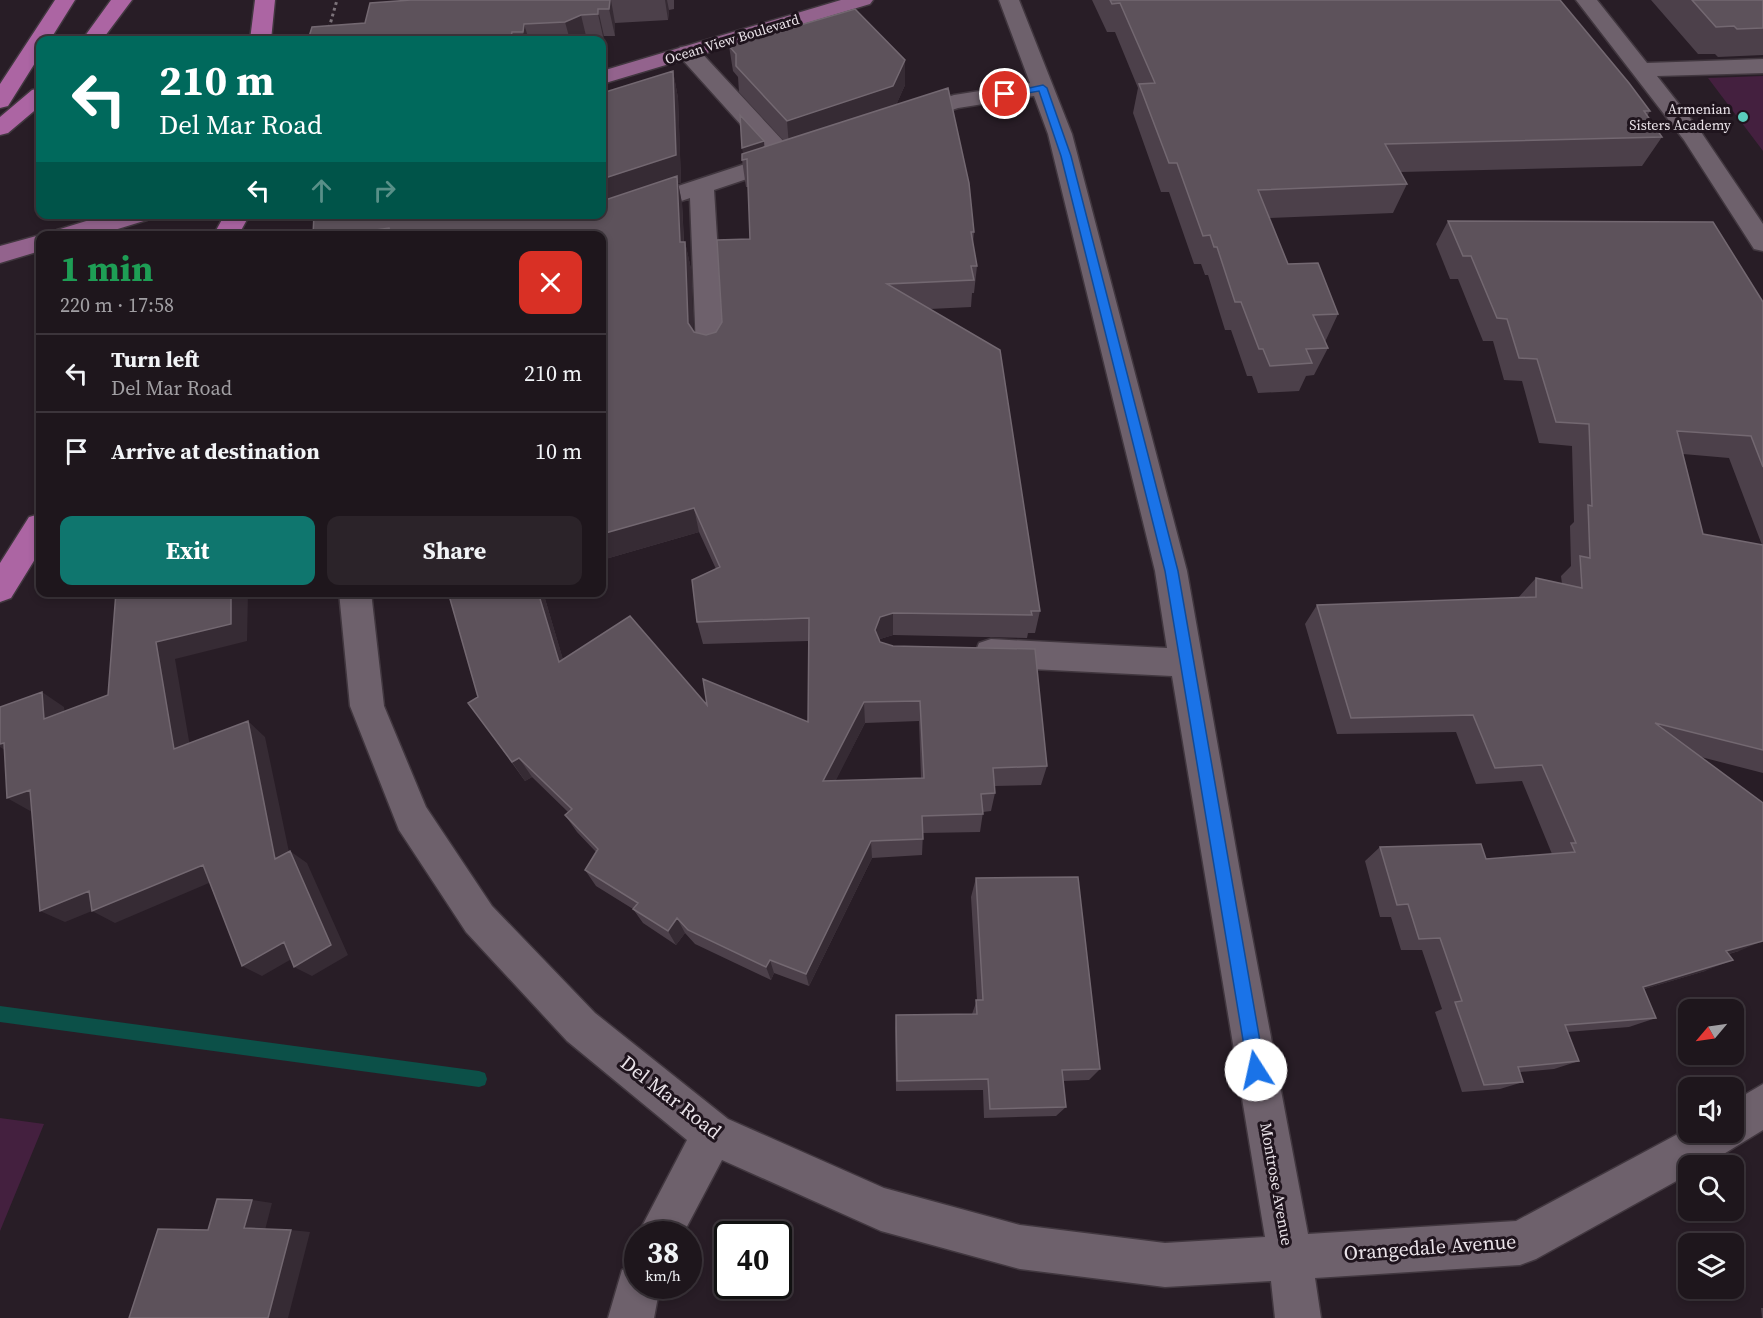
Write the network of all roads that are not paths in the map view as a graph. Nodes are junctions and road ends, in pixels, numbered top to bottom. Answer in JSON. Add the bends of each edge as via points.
{"nodes":[{"id":1,"x":65,"y":0,"type":"edge"},
{"id":2,"x":122,"y":0,"type":"edge"},
{"id":3,"x":265,"y":0,"type":"edge"},
{"id":4,"x":863,"y":0,"type":"edge"},
{"id":5,"x":1009,"y":0,"type":"edge"},
{"id":6,"x":1586,"y":0,"type":"edge"},
{"id":7,"x":42,"y":36,"type":"edge"},
{"id":8,"x":95,"y":36,"type":"edge"},
{"id":9,"x":261,"y":36,"type":"edge"},
{"id":10,"x":36,"y":45,"type":"edge"},
{"id":11,"x":688,"y":52,"type":"junction"},
{"id":12,"x":1763,"y":66,"type":"edge"},
{"id":13,"x":1641,"y":69,"type":"junction"},
{"id":14,"x":606,"y":77,"type":"edge"},
{"id":15,"x":1043,"y":88,"type":"junction"},
{"id":16,"x":36,"y":98,"type":"edge"},
{"id":17,"x":0,"y":101,"type":"edge"},
{"id":18,"x":886,"y":125,"type":"edge"},
{"id":19,"x":0,"y":128,"type":"edge"},
{"id":20,"x":807,"y":151,"type":"edge"},
{"id":21,"x":784,"y":159,"type":"junction"},
{"id":22,"x":702,"y":186,"type":"junction"},
{"id":23,"x":606,"y":218,"type":"edge"},
{"id":24,"x":122,"y":219,"type":"edge"},
{"id":25,"x":604,"y":219,"type":"edge"},
{"id":26,"x":82,"y":231,"type":"edge"},
{"id":27,"x":568,"y":231,"type":"edge"},
{"id":28,"x":1763,"y":243,"type":"edge"},
{"id":29,"x":36,"y":244,"type":"edge"},
{"id":30,"x":0,"y":255,"type":"edge"},
{"id":31,"x":710,"y":349,"type":"edge"},
{"id":32,"x":36,"y":532,"type":"edge"},
{"id":33,"x":0,"y":589,"type":"edge"},
{"id":34,"x":356,"y":597,"type":"edge"},
{"id":35,"x":964,"y":652,"type":"edge"},
{"id":36,"x":1187,"y":663,"type":"junction"},
{"id":37,"x":1763,"y":1105,"type":"edge"},
{"id":38,"x":1744,"y":1119,"type":"edge"},
{"id":39,"x":713,"y":1134,"type":"junction"},
{"id":40,"x":1703,"y":1143,"type":"edge"},
{"id":41,"x":667,"y":1221,"type":"edge"},
{"id":42,"x":1290,"y":1256,"type":"junction"},
{"id":43,"x":635,"y":1299,"type":"edge"},
{"id":44,"x":631,"y":1318,"type":"edge"},
{"id":45,"x":1298,"y":1318,"type":"edge"}],
"edges":[{"from":1,"to":7,"type":"highway"},
{"from":2,"to":8,"type":"highway"},
{"from":3,"to":9,"type":"highway"},
{"from":4,"to":11,"type":"main road","name":"Ocean View Boulevard"},
{"from":5,"to":15,"type":"street","name":"Montrose Avenue"},
{"from":6,"to":13,"type":"street"},
{"from":10,"to":17,"type":"highway"},
{"from":11,"to":14,"type":"main road","name":"Ocean View Boulevard"},
{"from":11,"to":21,"type":"street"},
{"from":12,"to":13,"type":"street"},
{"from":13,"to":28,"type":"street","via":[[1693,137]]},
{"from":15,"to":18,"type":"street","via":[[954,102]]},
{"from":15,"to":36,"type":"street","name":"Montrose Avenue","via":[[1063,145],[1171,571]]},
{"from":16,"to":19,"type":"highway"},
{"from":20,"to":21,"type":"street"},
{"from":21,"to":22,"type":"street"},
{"from":22,"to":23,"type":"street"},
{"from":22,"to":31,"type":"street"},
{"from":24,"to":26,"type":"main road"},
{"from":25,"to":27,"type":"street"},
{"from":29,"to":30,"type":"main road"},
{"from":32,"to":33,"type":"highway"},
{"from":34,"to":39,"type":"street","name":"Del Mar Road","via":[[367,706],[418,827],[479,919],[581,1027]]},
{"from":35,"to":36,"type":"street"},
{"from":36,"to":42,"type":"street","name":"Montrose Avenue"},
{"from":37,"to":38,"type":"street"},
{"from":39,"to":41,"type":"street"},
{"from":39,"to":42,"type":"street","name":"Del Mar Road","via":[[881,1209],[1020,1247],[1165,1265]]},
{"from":40,"to":42,"type":"street","name":"Orangedale Avenue","via":[[1520,1243]]},
{"from":42,"to":45,"type":"street","name":"Montrose Avenue"},
{"from":43,"to":44,"type":"street"}]}
